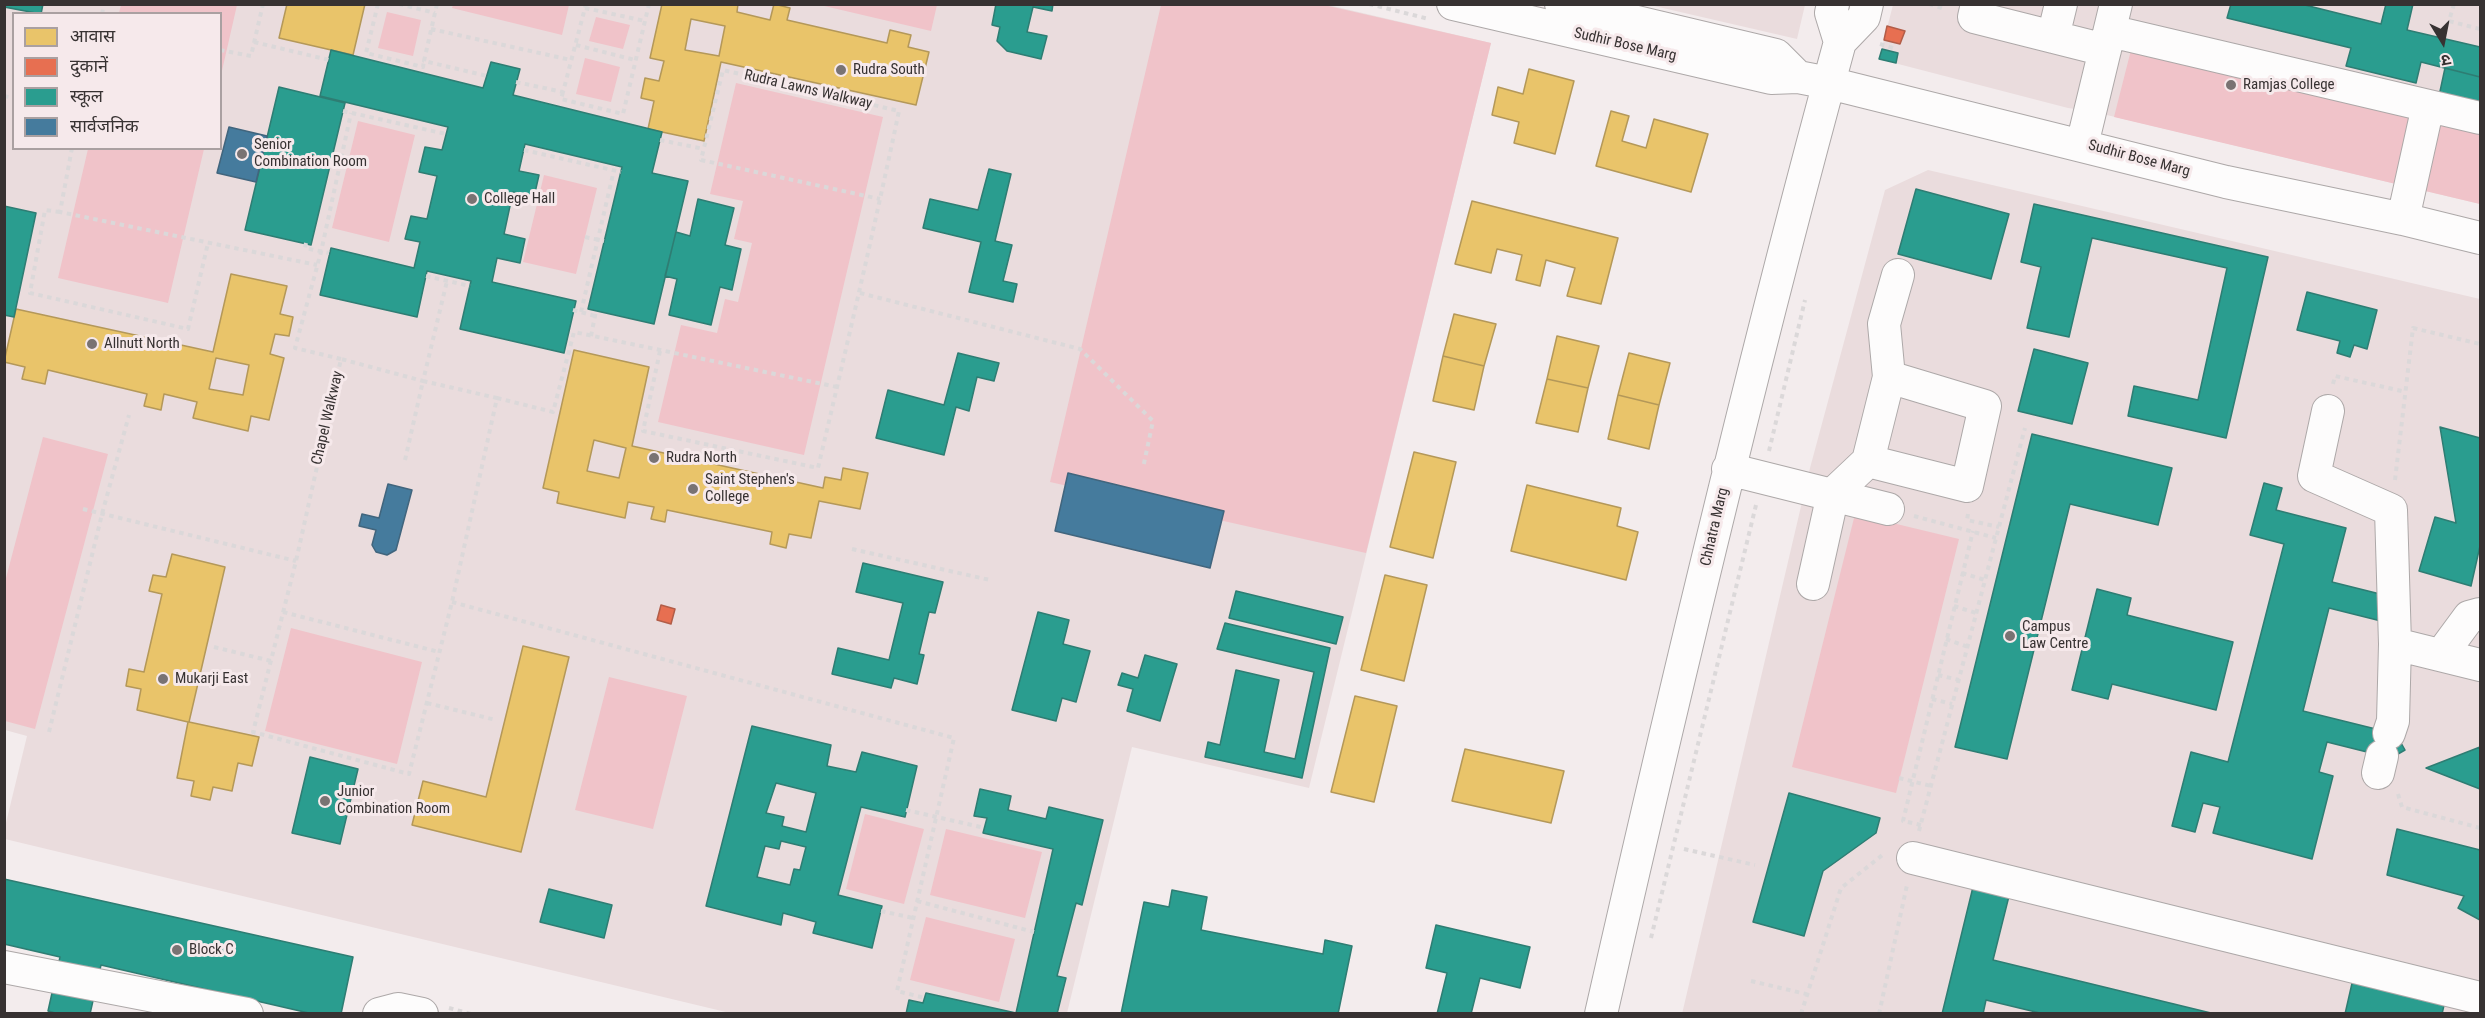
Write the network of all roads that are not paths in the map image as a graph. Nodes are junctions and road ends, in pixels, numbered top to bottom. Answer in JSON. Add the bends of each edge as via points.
{"nodes":[{"id":1,"x":1453,"y":4,"type":"edge"},
{"id":2,"x":1561,"y":4,"type":"edge"},
{"id":3,"x":1833,"y":4,"type":"edge"},
{"id":4,"x":1867,"y":4,"type":"edge"},
{"id":5,"x":1977,"y":4,"type":"edge"},
{"id":6,"x":2061,"y":4,"type":"edge"},
{"id":7,"x":2110,"y":28,"type":"edge"},
{"id":8,"x":2053,"y":37,"type":"junction"},
{"id":9,"x":1840,"y":42,"type":"junction"},
{"id":10,"x":1798,"y":77,"type":"junction"},
{"id":11,"x":1829,"y":83,"type":"junction"},
{"id":12,"x":2428,"y":106,"type":"junction"},
{"id":13,"x":2481,"y":118,"type":"edge"},
{"id":14,"x":2082,"y":145,"type":"junction"},
{"id":15,"x":2403,"y":219,"type":"junction"},
{"id":16,"x":2481,"y":238,"type":"edge"},
{"id":17,"x":1898,"y":275,"type":"dead end"},
{"id":18,"x":1889,"y":377,"type":"junction"},
{"id":19,"x":2328,"y":411,"type":"road end"},
{"id":20,"x":1868,"y":461,"type":"junction"},
{"id":21,"x":1728,"y":469,"type":"junction"},
{"id":22,"x":1833,"y":494,"type":"junction"},
{"id":23,"x":1888,"y":509,"type":"dead end"},
{"id":24,"x":1813,"y":584,"type":"dead end"},
{"id":25,"x":2481,"y":614,"type":"edge"},
{"id":26,"x":2395,"y":644,"type":"junction"},
{"id":27,"x":2441,"y":655,"type":"junction"},
{"id":28,"x":2481,"y":665,"type":"edge"},
{"id":29,"x":2383,"y":754,"type":"road end"},
{"id":30,"x":1906,"y":845,"type":"road end"},
{"id":31,"x":4,"y":966,"type":"edge"},
{"id":32,"x":2481,"y":998,"type":"edge"},
{"id":33,"x":247,"y":1014,"type":"edge"},
{"id":34,"x":379,"y":1014,"type":"edge"},
{"id":35,"x":422,"y":1014,"type":"edge"},
{"id":36,"x":1601,"y":1014,"type":"edge"}],
"edges":[{"from":1,"to":10,"type":"street","name":"Sudhir Bose Marg","via":[[1771,78]]},
{"from":2,"to":10,"type":"street","name":"Sudhir Bose Marg","via":[[1776,55]]},
{"from":3,"to":9,"type":"street","via":[[1831,13]]},
{"from":4,"to":9,"type":"street","name":"Chhatra Marg","via":[[1864,17]]},
{"from":5,"to":8,"type":"street","via":[[1974,17]]},
{"from":6,"to":8,"type":"street"},
{"from":7,"to":8,"type":"street"},
{"from":7,"to":12,"type":"street"},
{"from":7,"to":14,"type":"street"},
{"from":9,"to":11,"type":"street","name":"Chhatra Marg"},
{"from":10,"to":11,"type":"street","name":"Sudhir Bose Marg"},
{"from":11,"to":14,"type":"street","name":"Sudhir Bose Marg"},
{"from":11,"to":21,"type":"street","name":"Chhatra Marg"},
{"from":12,"to":13,"type":"street"},
{"from":12,"to":15,"type":"street"},
{"from":14,"to":15,"type":"street","name":"Sudhir Bose Marg","via":[[2226,182]]},
{"from":15,"to":16,"type":"street","name":"Sudhir Bose Marg"},
{"from":17,"to":18,"type":"street","via":[[1884,324]]},
{"from":18,"to":20,"type":"street"},
{"from":18,"to":20,"type":"street","via":[[1985,406],[1968,486]]},
{"from":19,"to":26,"type":"street","via":[[2314,476],[2391,510]]},
{"from":20,"to":22,"type":"street"},
{"from":21,"to":22,"type":"street"},
{"from":21,"to":36,"type":"street","name":"Chhatra Marg"},
{"from":22,"to":23,"type":"street"},
{"from":22,"to":24,"type":"street"},
{"from":25,"to":27,"type":"street","via":[[2469,617]]},
{"from":26,"to":27,"type":"street"},
{"from":26,"to":29,"type":"street","via":[[2393,721]]},
{"from":27,"to":28,"type":"street"},
{"from":30,"to":32,"type":"street"},
{"from":31,"to":33,"type":"street"},
{"from":34,"to":35,"type":"street","via":[[398,1009]]}]}
